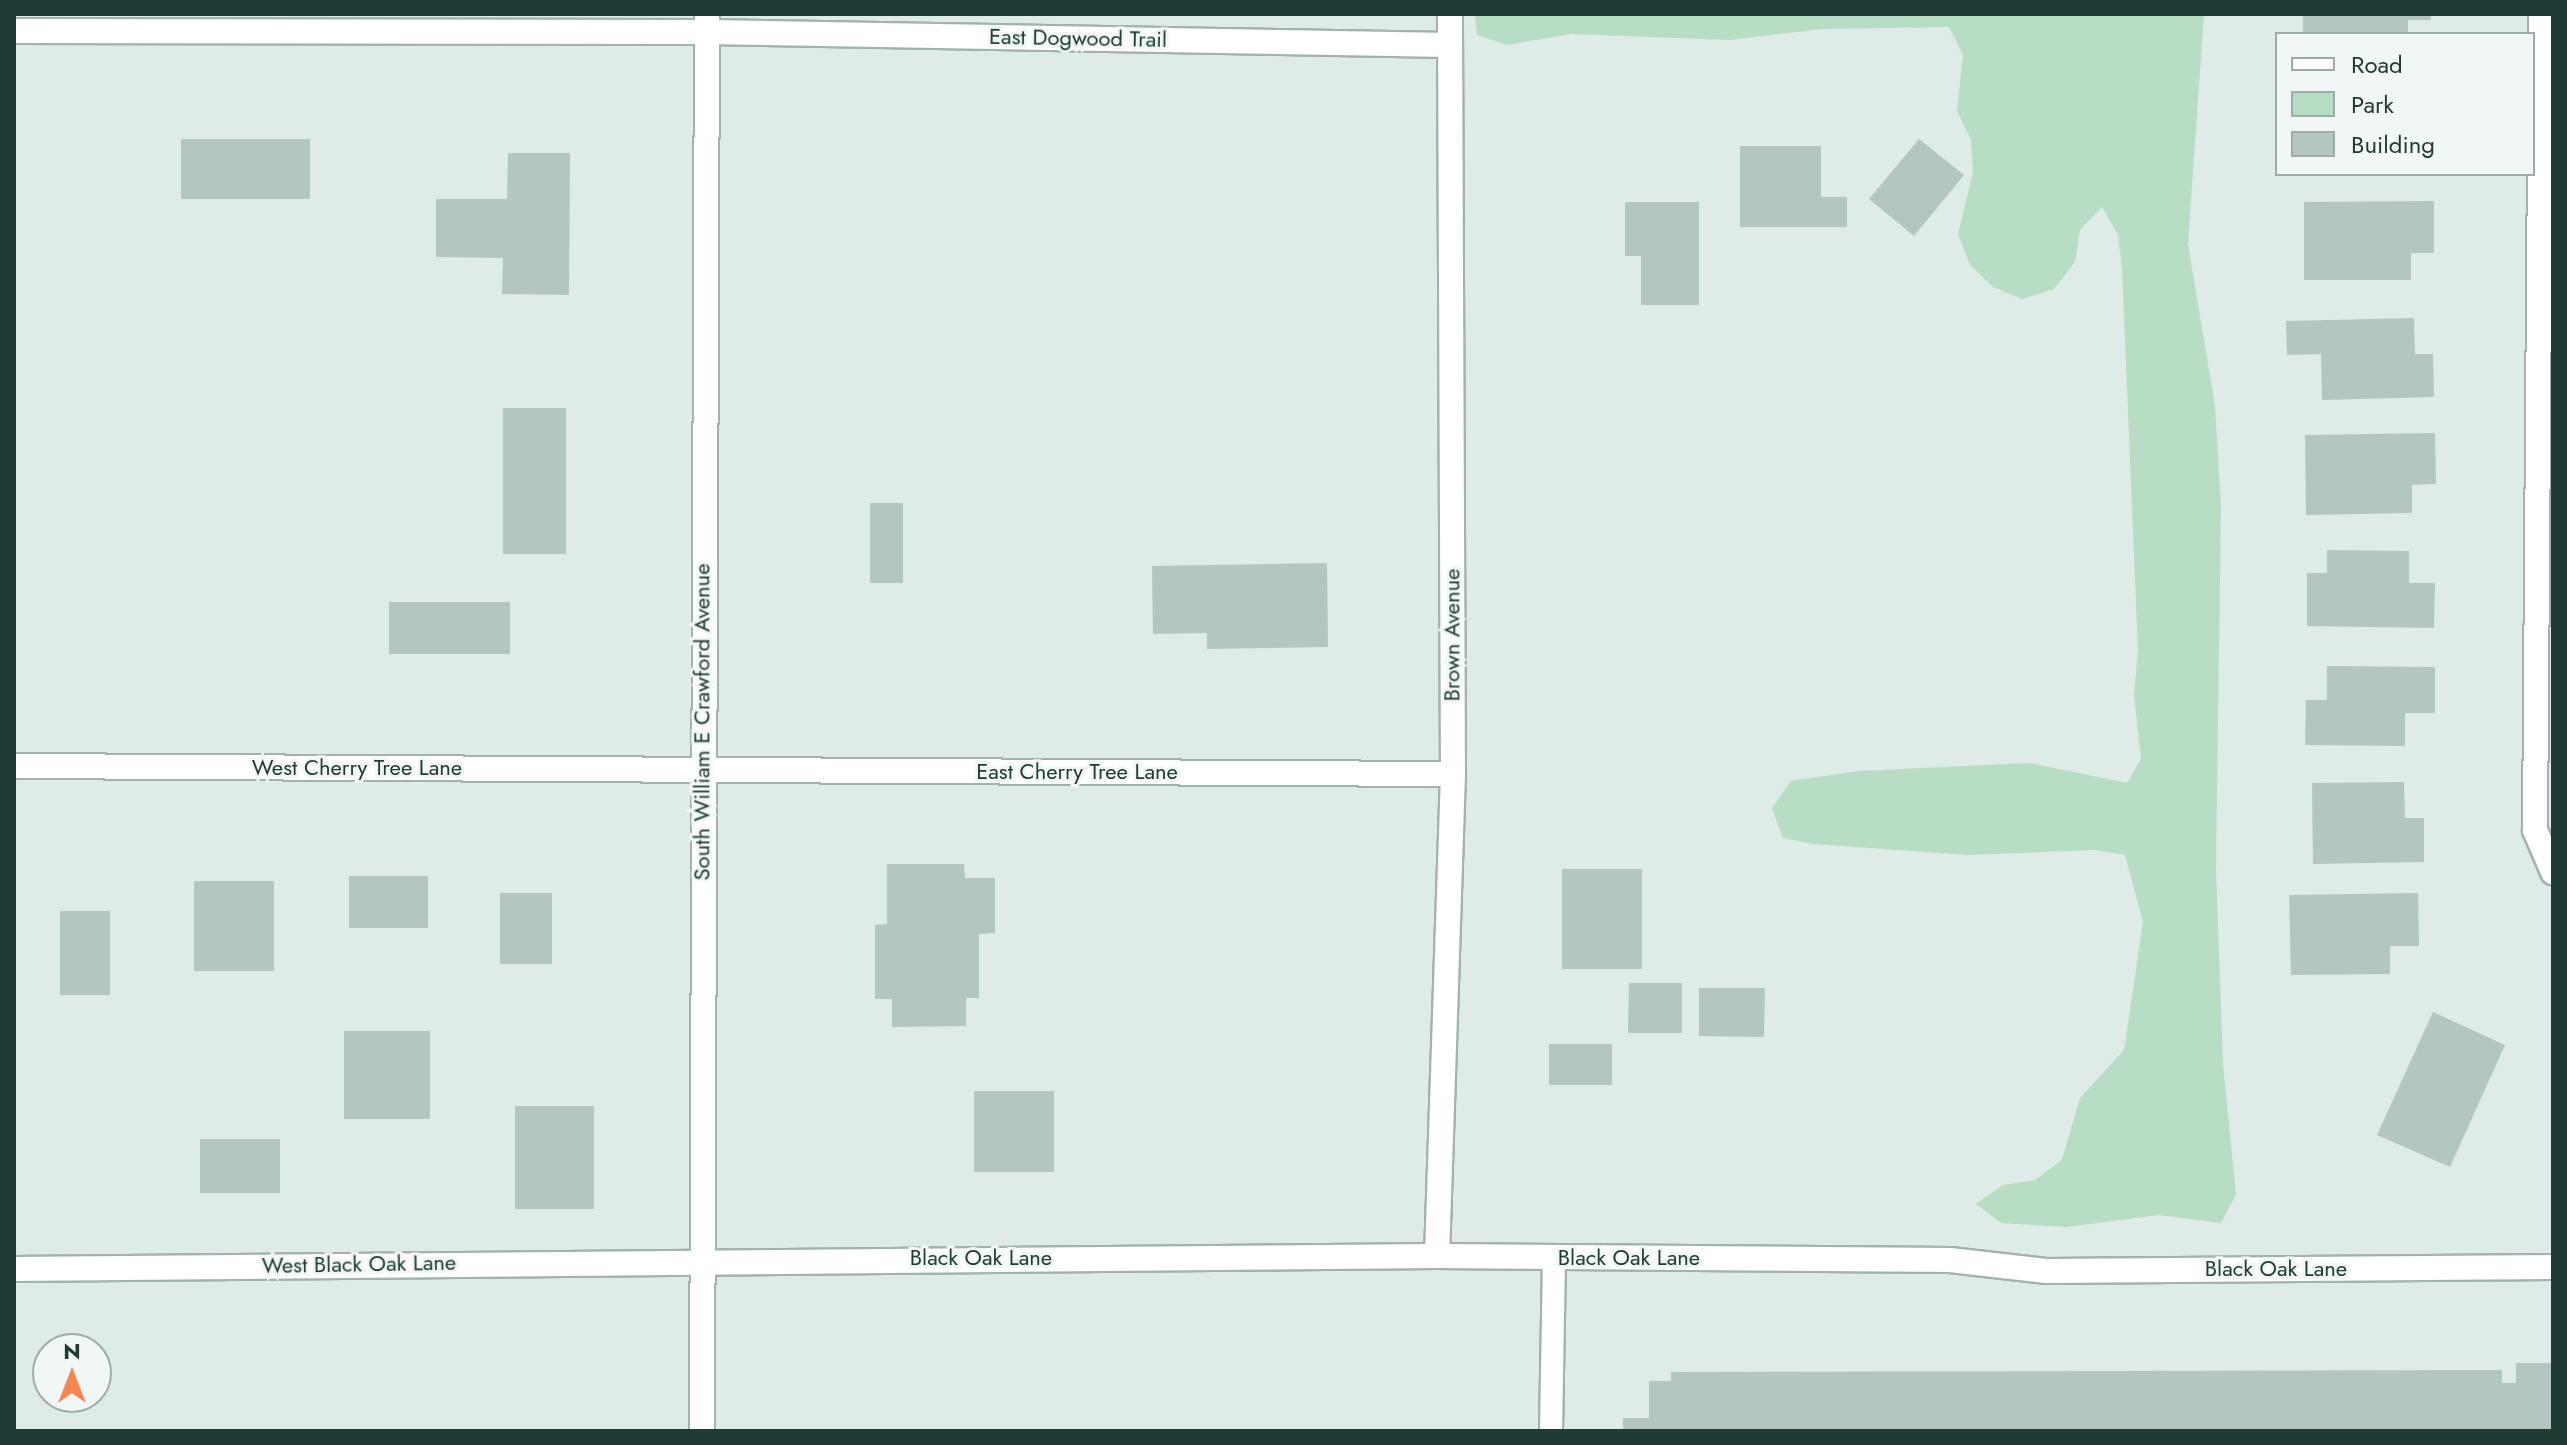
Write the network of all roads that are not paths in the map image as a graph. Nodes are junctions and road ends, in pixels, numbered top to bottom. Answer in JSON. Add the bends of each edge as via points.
{"nodes":[{"id":1,"x":1450,"y":14,"type":"edge"},
{"id":2,"x":2541,"y":14,"type":"edge"},
{"id":3,"x":707,"y":23,"type":"edge"},
{"id":4,"x":14,"y":31,"type":"edge"},
{"id":5,"x":1450,"y":45,"type":"junction"},
{"id":6,"x":2547,"y":97,"type":"edge"},
{"id":7,"x":2544,"y":623,"type":"edge"},
{"id":8,"x":14,"y":766,"type":"edge"},
{"id":9,"x":701,"y":770,"type":"junction"},
{"id":10,"x":1453,"y":774,"type":"junction"},
{"id":11,"x":2553,"y":872,"type":"edge"},
{"id":12,"x":1437,"y":1256,"type":"junction"},
{"id":13,"x":1554,"y":1258,"type":"junction"},
{"id":14,"x":704,"y":1259,"type":"junction"},
{"id":15,"x":2553,"y":1267,"type":"edge"},
{"id":16,"x":14,"y":1269,"type":"edge"},
{"id":17,"x":702,"y":1431,"type":"edge"},
{"id":18,"x":1551,"y":1431,"type":"edge"}],
"edges":[{"from":1,"to":5,"type":"street","name":"Brown Avenue"},
{"from":2,"to":6,"type":"street"},
{"from":3,"to":4,"type":"street","name":"East Dogwood Trail"},
{"from":3,"to":5,"type":"street","name":"East Dogwood Trail"},
{"from":3,"to":9,"type":"street","name":"South William E Crawford Avenue"},
{"from":5,"to":10,"type":"street","name":"Brown Avenue"},
{"from":6,"to":7,"type":"street"},
{"from":7,"to":11,"type":"street","via":[[2535,830]]},
{"from":8,"to":9,"type":"street","name":"West Cherry Tree Lane"},
{"from":9,"to":10,"type":"street","name":"East Cherry Tree Lane"},
{"from":9,"to":14,"type":"street","name":"South William E Crawford Avenue"},
{"from":10,"to":12,"type":"street","name":"Brown Avenue"},
{"from":12,"to":13,"type":"street","name":"Black Oak Lane"},
{"from":12,"to":14,"type":"street","name":"Black Oak Lane"},
{"from":13,"to":15,"type":"street","name":"Black Oak Lane","via":[[1950,1260],[2047,1271]]},
{"from":13,"to":18,"type":"lane"},
{"from":14,"to":16,"type":"street","name":"West Black Oak Lane"},
{"from":14,"to":17,"type":"street","name":"South William E Crawford Avenue"}]}
